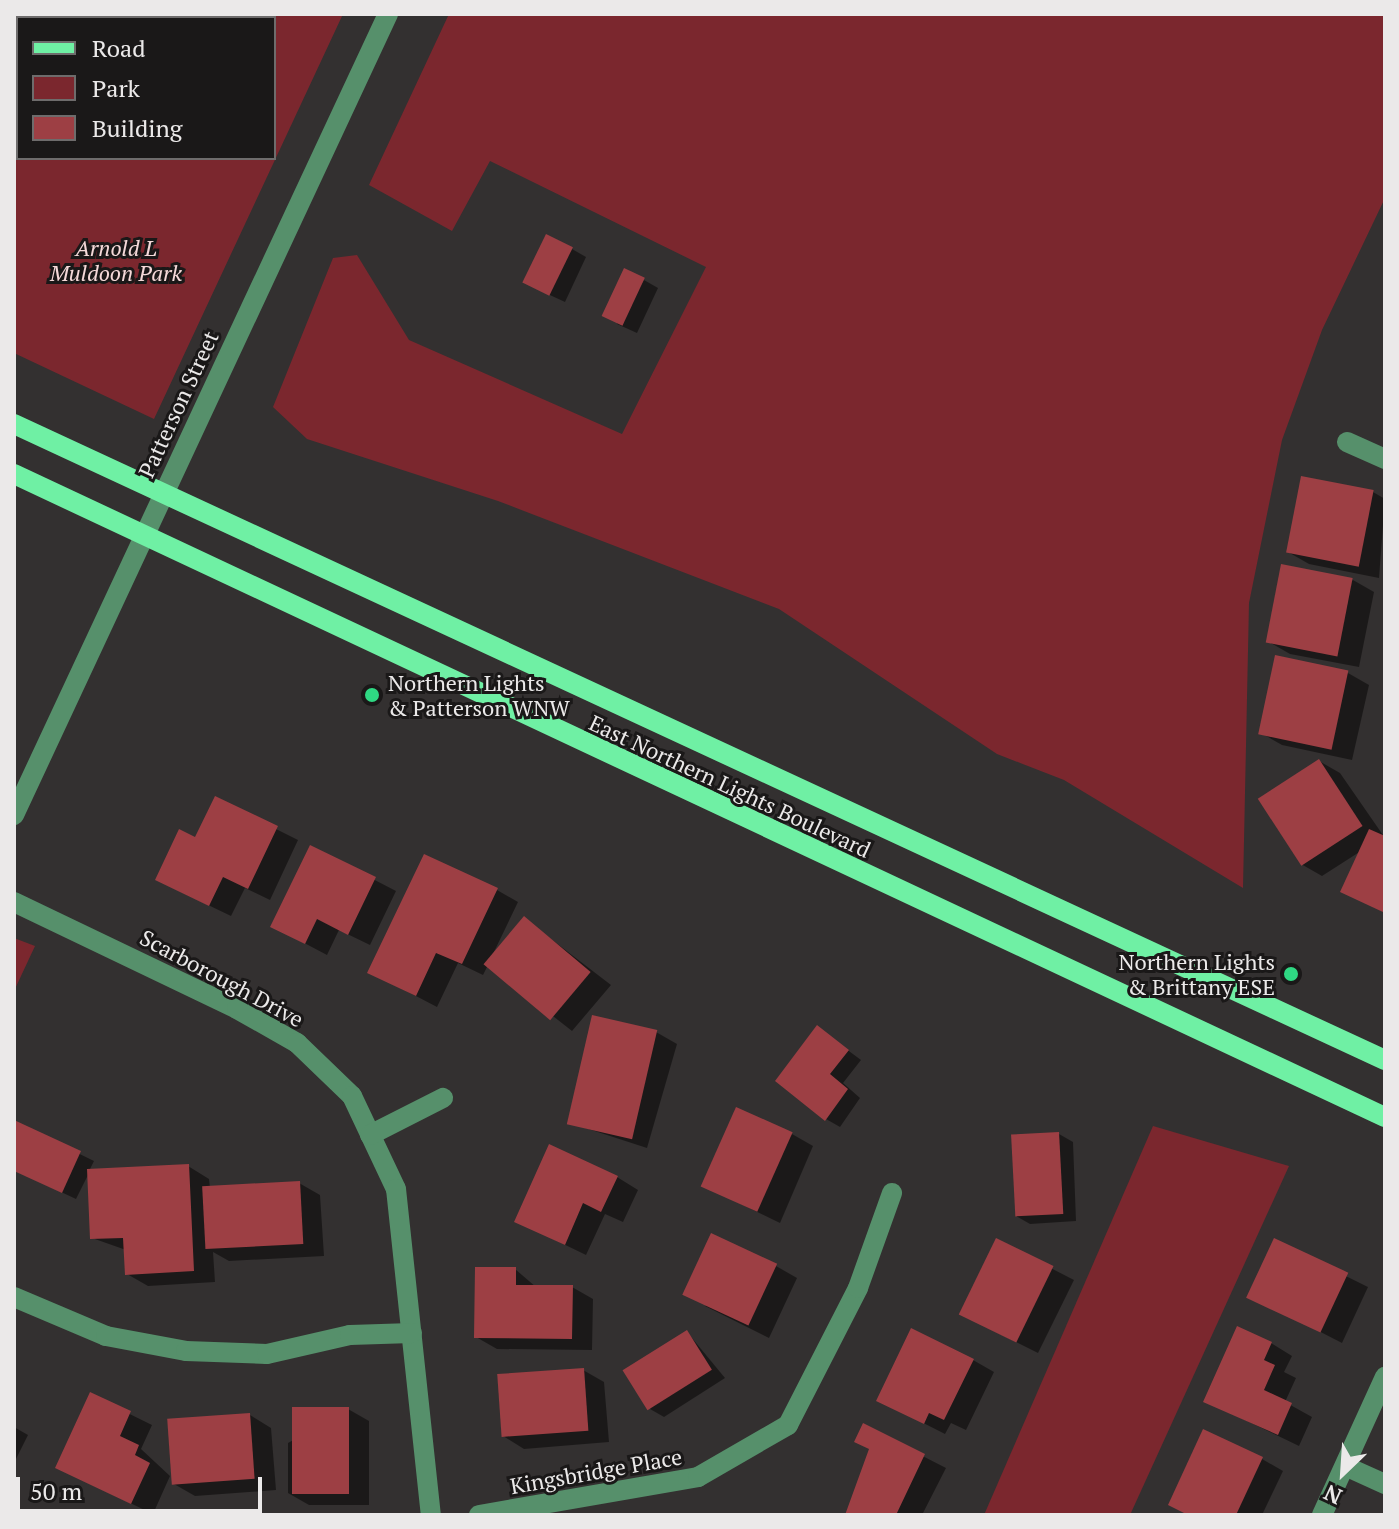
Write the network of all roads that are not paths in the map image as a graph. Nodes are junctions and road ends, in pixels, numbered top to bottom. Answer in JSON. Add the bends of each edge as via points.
{"nodes":[{"id":1,"x":388,"y":14,"type":"edge"},
{"id":2,"x":14,"y":424,"type":"edge"},
{"id":3,"x":1347,"y":442,"type":"dead end"},
{"id":4,"x":1385,"y":459,"type":"edge"},
{"id":5,"x":14,"y":474,"type":"edge"},
{"id":6,"x":163,"y":493,"type":"junction"},
{"id":7,"x":146,"y":533,"type":"junction"},
{"id":8,"x":14,"y":815,"type":"edge"},
{"id":9,"x":14,"y":902,"type":"edge"},
{"id":10,"x":1385,"y":1060,"type":"edge"},
{"id":11,"x":443,"y":1098,"type":"dead end"},
{"id":12,"x":1385,"y":1117,"type":"edge"},
{"id":13,"x":370,"y":1135,"type":"junction"},
{"id":14,"x":892,"y":1193,"type":"dead end"},
{"id":15,"x":14,"y":1297,"type":"edge"},
{"id":16,"x":412,"y":1333,"type":"junction"},
{"id":17,"x":1385,"y":1377,"type":"edge"},
{"id":18,"x":1345,"y":1466,"type":"junction"},
{"id":19,"x":1385,"y":1484,"type":"edge"},
{"id":20,"x":431,"y":1515,"type":"edge"},
{"id":21,"x":479,"y":1515,"type":"edge"},
{"id":22,"x":1322,"y":1515,"type":"edge"}],
"edges":[{"from":1,"to":6,"type":"street","name":"Patterson Street"},
{"from":2,"to":6,"type":"main road","name":"East Northern Lights Boulevard"},
{"from":3,"to":4,"type":"street"},
{"from":5,"to":7,"type":"main road","name":"East Northern Lights Boulevard"},
{"from":6,"to":7,"type":"street","name":"Patterson Street"},
{"from":6,"to":10,"type":"main road","name":"East Northern Lights Boulevard"},
{"from":7,"to":8,"type":"street","name":"Patterson Street"},
{"from":7,"to":12,"type":"main road","name":"East Northern Lights Boulevard","via":[[412,665]]},
{"from":9,"to":13,"type":"street","name":"Scarborough Drive","via":[[297,1043],[352,1096]]},
{"from":11,"to":13,"type":"street"},
{"from":13,"to":16,"type":"street","name":"Scarborough Drive","via":[[396,1189]]},
{"from":14,"to":21,"type":"street","name":"Kingsbridge Place","via":[[858,1288],[788,1425],[698,1477]]},
{"from":15,"to":16,"type":"street","via":[[106,1336],[186,1351],[267,1354],[350,1335]]},
{"from":16,"to":20,"type":"street","name":"Scarborough Drive"},
{"from":17,"to":18,"type":"street"},
{"from":18,"to":19,"type":"street"},
{"from":18,"to":22,"type":"street"}]}
